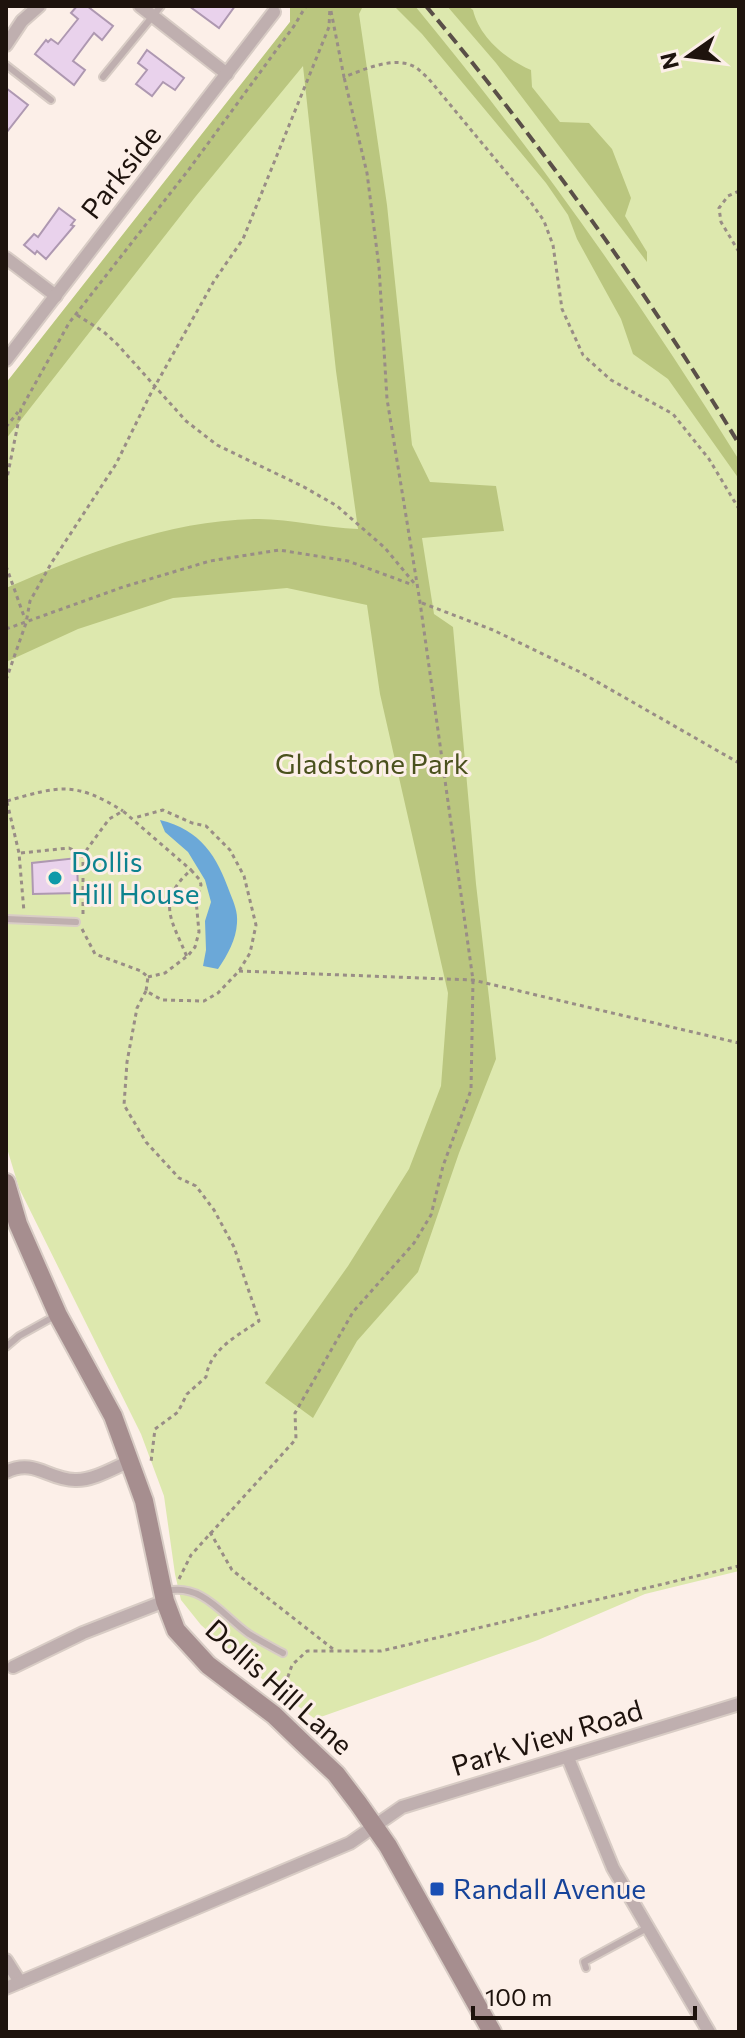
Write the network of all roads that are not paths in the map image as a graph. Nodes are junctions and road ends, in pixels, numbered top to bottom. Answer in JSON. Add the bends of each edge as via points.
{"nodes":[{"id":1,"x":39,"y":6,"type":"edge"},
{"id":2,"x":140,"y":6,"type":"edge"},
{"id":3,"x":157,"y":11,"type":"edge"},
{"id":4,"x":274,"y":12,"type":"dead end"},
{"id":5,"x":6,"y":45,"type":"edge"},
{"id":6,"x":6,"y":65,"type":"edge"},
{"id":7,"x":227,"y":74,"type":"junction"},
{"id":8,"x":103,"y":77,"type":"dead end"},
{"id":9,"x":51,"y":100,"type":"dead end"},
{"id":10,"x":6,"y":258,"type":"edge"},
{"id":11,"x":56,"y":296,"type":"junction"},
{"id":12,"x":6,"y":360,"type":"edge"},
{"id":13,"x":6,"y":919,"type":"edge"},
{"id":14,"x":76,"y":922,"type":"road end"},
{"id":15,"x":6,"y":1183,"type":"edge"},
{"id":16,"x":12,"y":1227,"type":"edge"},
{"id":17,"x":58,"y":1315,"type":"junction"},
{"id":18,"x":6,"y":1347,"type":"edge"},
{"id":19,"x":130,"y":1461,"type":"junction"},
{"id":20,"x":6,"y":1472,"type":"edge"},
{"id":21,"x":170,"y":1595,"type":"junction"},
{"id":22,"x":283,"y":1653,"type":"dead end"},
{"id":23,"x":13,"y":1667,"type":"dead end"},
{"id":24,"x":739,"y":1704,"type":"edge"},
{"id":25,"x":568,"y":1758,"type":"junction"},
{"id":26,"x":373,"y":1826,"type":"junction"},
{"id":27,"x":647,"y":1928,"type":"junction"},
{"id":28,"x":6,"y":1960,"type":"edge"},
{"id":29,"x":586,"y":1968,"type":"dead end"},
{"id":30,"x":20,"y":1982,"type":"junction"},
{"id":31,"x":6,"y":1988,"type":"edge"},
{"id":32,"x":492,"y":2032,"type":"edge"},
{"id":33,"x":709,"y":2032,"type":"edge"}],
"edges":[{"from":1,"to":5,"type":"street"},
{"from":2,"to":3,"type":"street"},
{"from":3,"to":7,"type":"street"},
{"from":3,"to":8,"type":"lane"},
{"from":4,"to":7,"type":"street","name":"Parkside"},
{"from":6,"to":9,"type":"lane"},
{"from":7,"to":11,"type":"street","name":"Parkside"},
{"from":10,"to":11,"type":"street"},
{"from":11,"to":12,"type":"street","name":"Parkside"},
{"from":13,"to":14,"type":"lane"},
{"from":15,"to":16,"type":"street","name":"Dollis Hill Lane"},
{"from":16,"to":17,"type":"street","name":"Dollis Hill Lane"},
{"from":17,"to":18,"type":"lane"},
{"from":17,"to":19,"type":"street","name":"Dollis Hill Lane","via":[[113,1416]]},
{"from":19,"to":20,"type":"street","via":[[80,1481],[24,1466]]},
{"from":19,"to":21,"type":"street","name":"Dollis Hill Lane"},
{"from":21,"to":22,"type":"lane","via":[[208,1598],[248,1633]]},
{"from":21,"to":23,"type":"street"},
{"from":21,"to":26,"type":"street","name":"Dollis Hill Lane","via":[[176,1630],[208,1665],[274,1715],[336,1774]]},
{"from":24,"to":25,"type":"street","name":"Park View Road"},
{"from":25,"to":26,"type":"street","name":"Park View Road","via":[[402,1807]]},
{"from":25,"to":27,"type":"street","via":[[613,1868]]},
{"from":26,"to":30,"type":"street","via":[[350,1843]]},
{"from":26,"to":32,"type":"street","name":"Dollis Hill Lane"},
{"from":27,"to":29,"type":"lane","via":[[584,1962]]},
{"from":27,"to":33,"type":"street"},
{"from":28,"to":30,"type":"street"},
{"from":30,"to":31,"type":"street"}]}
